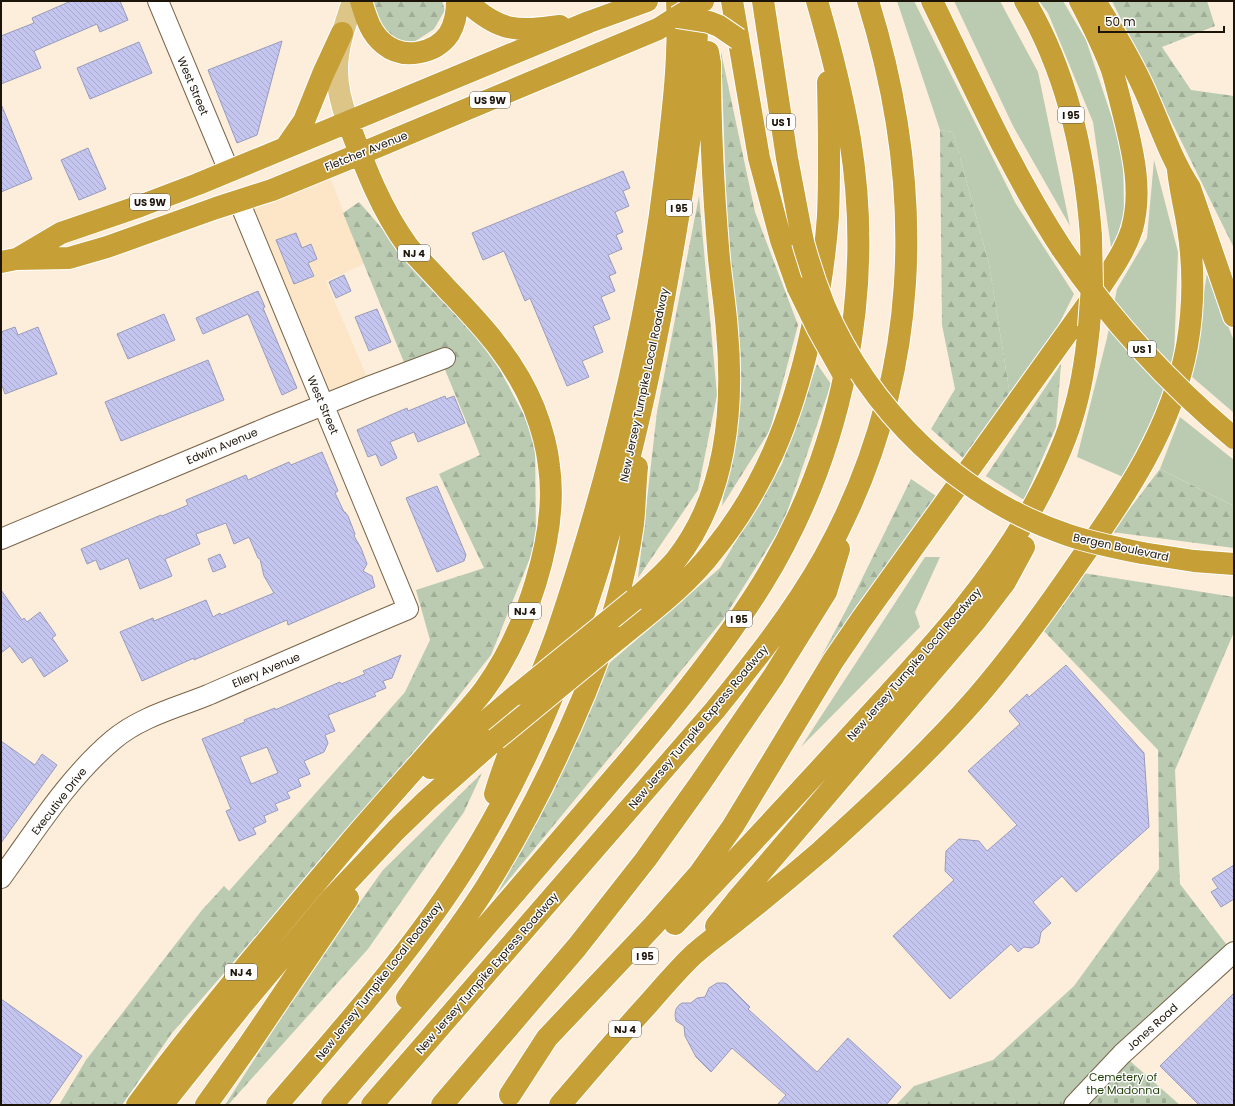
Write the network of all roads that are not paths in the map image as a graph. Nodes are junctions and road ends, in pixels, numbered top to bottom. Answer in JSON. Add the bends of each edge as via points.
{"nodes":[{"id":1,"x":158,"y":1,"type":"edge"},
{"id":2,"x":354,"y":1,"type":"edge"},
{"id":3,"x":361,"y":1,"type":"edge"},
{"id":4,"x":457,"y":1,"type":"edge"},
{"id":5,"x":466,"y":1,"type":"edge"},
{"id":6,"x":647,"y":1,"type":"edge"},
{"id":7,"x":698,"y":1,"type":"edge"},
{"id":8,"x":732,"y":1,"type":"edge"},
{"id":9,"x":763,"y":1,"type":"edge"},
{"id":10,"x":817,"y":1,"type":"edge"},
{"id":11,"x":868,"y":1,"type":"edge"},
{"id":12,"x":932,"y":1,"type":"edge"},
{"id":13,"x":1024,"y":1,"type":"edge"},
{"id":14,"x":1080,"y":1,"type":"edge"},
{"id":15,"x":1095,"y":1,"type":"edge"},
{"id":16,"x":703,"y":8,"type":"edge"},
{"id":17,"x":677,"y":9,"type":"edge"},
{"id":18,"x":589,"y":22,"type":"junction"},
{"id":19,"x":342,"y":33,"type":"junction"},
{"id":20,"x":738,"y":39,"type":"junction"},
{"id":21,"x":828,"y":40,"type":"junction"},
{"id":22,"x":348,"y":122,"type":"junction"},
{"id":23,"x":286,"y":147,"type":"junction"},
{"id":24,"x":360,"y":154,"type":"junction"},
{"id":25,"x":1178,"y":170,"type":"junction"},
{"id":26,"x":229,"y":171,"type":"junction"},
{"id":27,"x":239,"y":201,"type":"junction"},
{"id":28,"x":8,"y":261,"type":"edge"},
{"id":29,"x":1234,"y":316,"type":"edge"},
{"id":30,"x":445,"y":358,"type":"dead end"},
{"id":31,"x":323,"y":406,"type":"junction"},
{"id":32,"x":640,"y":412,"type":"junction"},
{"id":33,"x":1234,"y":438,"type":"edge"},
{"id":34,"x":934,"y":457,"type":"junction"},
{"id":35,"x":1046,"y":480,"type":"junction"},
{"id":36,"x":858,"y":489,"type":"junction"},
{"id":37,"x":1,"y":539,"type":"edge"},
{"id":38,"x":1234,"y":564,"type":"edge"},
{"id":39,"x":408,"y":609,"type":"joint"},
{"id":40,"x":125,"y":732,"type":"joint"},
{"id":41,"x":481,"y":840,"type":"junction"},
{"id":42,"x":350,"y":843,"type":"junction"},
{"id":43,"x":370,"y":858,"type":"junction"},
{"id":44,"x":1,"y":878,"type":"edge"},
{"id":45,"x":1234,"y":952,"type":"edge"},
{"id":46,"x":693,"y":956,"type":"junction"},
{"id":47,"x":409,"y":1062,"type":"junction"},
{"id":48,"x":351,"y":1083,"type":"junction"},
{"id":49,"x":504,"y":1100,"type":"edge"},
{"id":50,"x":137,"y":1105,"type":"edge"},
{"id":51,"x":162,"y":1105,"type":"edge"},
{"id":52,"x":206,"y":1105,"type":"edge"},
{"id":53,"x":277,"y":1105,"type":"edge"},
{"id":54,"x":332,"y":1105,"type":"edge"},
{"id":55,"x":372,"y":1105,"type":"edge"},
{"id":56,"x":385,"y":1105,"type":"edge"},
{"id":57,"x":442,"y":1105,"type":"edge"},
{"id":58,"x":560,"y":1105,"type":"edge"},
{"id":59,"x":1074,"y":1105,"type":"edge"}],
"edges":[{"from":1,"to":26,"type":"street","name":"West Street"},
{"from":2,"to":19,"type":"main road"},
{"from":3,"to":4,"type":"highway","via":[[368,24],[379,38],[393,50],[407,53],[429,50],[446,37],[453,25]]},
{"from":5,"to":18,"type":"highway","via":[[488,19],[511,28],[532,30]]},
{"from":6,"to":18,"type":"highway","name":"Fletcher Avenue","number":"US 9W"},
{"from":7,"to":32,"type":"highway","name":"New Jersey Turnpike Local Roadway","number":"I 95","via":[[686,163],[666,287]]},
{"from":8,"to":20,"type":"highway"},
{"from":9,"to":34,"type":"highway","number":"US 1","bridge":true,"via":[[786,158],[803,242],[824,306],[853,362],[870,388],[889,412]]},
{"from":10,"to":21,"type":"highway","number":"I 95"},
{"from":11,"to":36,"type":"highway","name":"New Jersey Turnpike Express Roadway","via":[[887,72],[902,154],[906,267],[900,335],[892,380],[880,428]]},
{"from":12,"to":33,"type":"highway","number":"US 1","bridge":true,"via":[[1007,156],[1044,222],[1099,299],[1159,367]]},
{"from":13,"to":35,"type":"highway","name":"New Jersey Turnpike Local Roadway","number":"I 95","bridge":true,"via":[[1048,45],[1068,102],[1081,160],[1091,236],[1092,286],[1084,370],[1074,414]]},
{"from":14,"to":49,"type":"highway","via":[[1112,71],[1135,168],[1136,206],[1132,229],[1122,252],[1098,290],[861,620],[700,874],[547,1038]]},
{"from":15,"to":25,"type":"highway","via":[[1118,37],[1134,69]]},
{"from":16,"to":17,"type":"highway","name":"Fletcher Avenue","number":"US 9W","bridge":true},
{"from":16,"to":20,"type":"highway","bridge":true,"via":[[719,26]]},
{"from":16,"to":42,"type":"highway","bridge":true,"via":[[710,63],[711,138],[718,247],[729,357],[726,426],[720,465],[709,501],[696,528],[664,574],[518,694]]},
{"from":17,"to":24,"type":"highway","name":"Fletcher Avenue","number":"US 9W","via":[[657,29]]},
{"from":17,"to":41,"type":"highway","via":[[674,95],[662,200],[645,303],[623,404],[597,508],[580,563],[543,670],[502,771]]},
{"from":18,"to":22,"type":"highway","name":"Fletcher Avenue","number":"US 9W"},
{"from":19,"to":22,"type":"main road","via":[[337,78]]},
{"from":19,"to":23,"type":"highway","via":[[305,117]]},
{"from":20,"to":34,"type":"highway","bridge":true,"via":[[752,124],[767,192],[787,257],[810,313],[834,359],[859,397],[894,432]]},
{"from":21,"to":43,"type":"highway","bridge":true,"via":[[828,216],[819,291],[807,353],[788,419],[774,454],[752,495],[717,547],[672,594],[450,778]]},
{"from":21,"to":48,"type":"highway","number":"I 95","via":[[850,142],[857,210],[858,270],[853,327],[837,410],[816,474],[798,516],[759,588],[686,690]]},
{"from":22,"to":23,"type":"highway","name":"Fletcher Avenue","number":"US 9W"},
{"from":22,"to":24,"type":"highway","number":"NJ 4"},
{"from":23,"to":26,"type":"highway","name":"Fletcher Avenue","number":"US 9W"},
{"from":24,"to":27,"type":"highway","name":"Fletcher Avenue","number":"US 9W"},
{"from":24,"to":42,"type":"highway","number":"NJ 4","via":[[389,218],[406,242],[488,333],[522,381],[544,438],[550,466],[550,495],[546,540],[533,588],[517,633],[502,661],[474,702]]},
{"from":25,"to":29,"type":"highway","via":[[1190,188]]},
{"from":25,"to":46,"type":"highway","via":[[1192,265],[1190,325],[1184,361],[1169,410],[1133,483],[1063,585],[1000,668],[946,731],[814,857]]},
{"from":26,"to":28,"type":"highway","name":"Fletcher Avenue","number":"US 9W","via":[[140,206],[61,233]]},
{"from":27,"to":28,"type":"highway","name":"Fletcher Avenue","number":"US 9W","via":[[69,258]]},
{"from":27,"to":31,"type":"street","name":"West Street"},
{"from":30,"to":31,"type":"street","name":"Edwin Avenue"},
{"from":31,"to":37,"type":"street","name":"Edwin Avenue"},
{"from":31,"to":39,"type":"street","name":"West Street"},
{"from":32,"to":41,"type":"highway","name":"New Jersey Turnpike Local Roadway","number":"I 95","via":[[612,522],[572,645],[534,740]]},
{"from":32,"to":48,"type":"highway","via":[[633,524],[623,576],[604,643],[572,723],[540,794],[502,862],[470,912],[392,1017]]},
{"from":34,"to":38,"type":"highway","name":"Bergen Boulevard","number":"US 1","bridge":true,"via":[[985,495],[1054,530],[1084,540],[1142,553]]},
{"from":35,"to":46,"type":"highway","via":[[1023,551],[994,598],[736,901]]},
{"from":35,"to":49,"type":"highway","name":"New Jersey Turnpike Local Roadway","number":"I 95","via":[[1018,533],[993,571],[921,659],[726,870]]},
{"from":36,"to":47,"type":"highway","name":"New Jersey Turnpike Express Roadway","via":[[824,558],[761,653]]},
{"from":36,"to":57,"type":"highway","via":[[826,592],[746,718],[675,819],[601,917]]},
{"from":39,"to":40,"type":"street","name":"Ellery Avenue","via":[[142,721]]},
{"from":40,"to":44,"type":"street","name":"Executive Drive","via":[[88,764],[64,791]]},
{"from":41,"to":53,"type":"highway","name":"New Jersey Turnpike Local Roadway","number":"I 95","via":[[450,890],[407,948]]},
{"from":42,"to":50,"type":"highway","number":"NJ 4","via":[[204,1017]]},
{"from":43,"to":51,"type":"highway","via":[[331,899]]},
{"from":43,"to":52,"type":"highway","via":[[343,906]]},
{"from":45,"to":59,"type":"street","name":"Jones Road","via":[[1122,1054]]},
{"from":46,"to":58,"type":"highway","number":"NJ 4"},
{"from":47,"to":55,"type":"highway","name":"New Jersey Turnpike Express Roadway"},
{"from":47,"to":56,"type":"highway"},
{"from":48,"to":54,"type":"highway","number":"I 95"}]}
